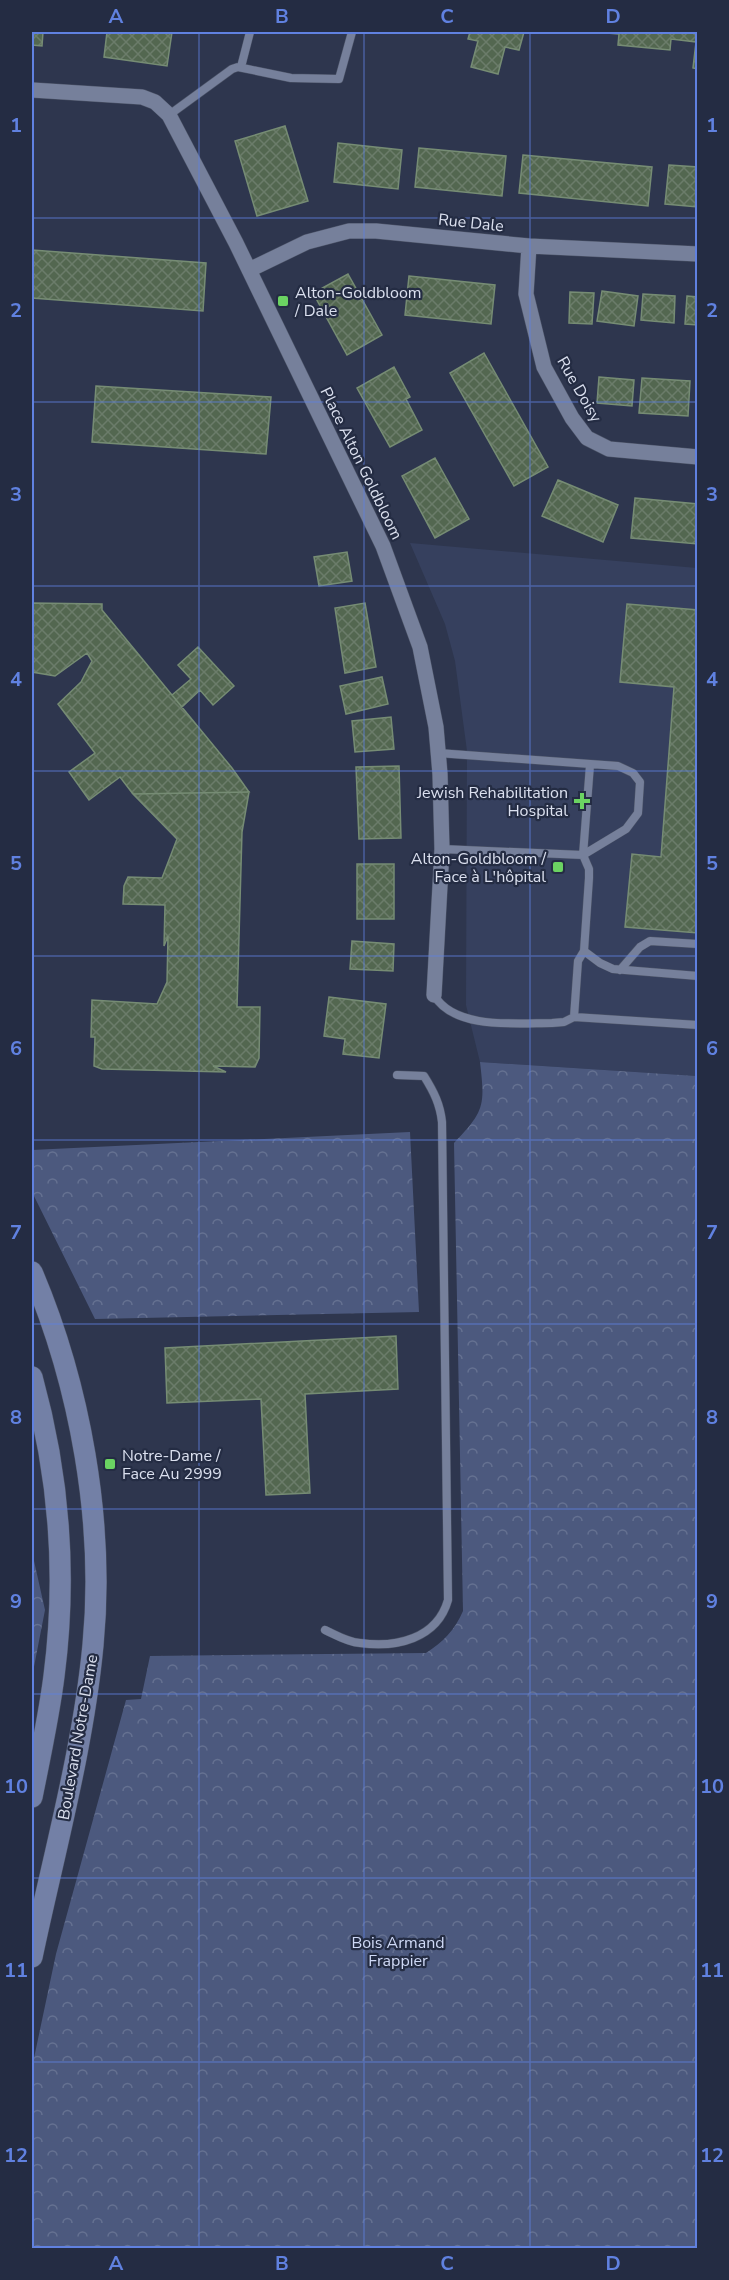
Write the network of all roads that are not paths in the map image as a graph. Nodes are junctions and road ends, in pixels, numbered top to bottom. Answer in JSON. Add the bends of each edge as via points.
{"nodes":[{"id":1,"x":250,"y":32,"type":"edge"},
{"id":2,"x":352,"y":32,"type":"edge"},
{"id":3,"x":241,"y":67,"type":"junction"},
{"id":4,"x":32,"y":90,"type":"edge"},
{"id":5,"x":169,"y":115,"type":"junction"},
{"id":6,"x":529,"y":246,"type":"junction"},
{"id":7,"x":698,"y":254,"type":"edge"},
{"id":8,"x":249,"y":270,"type":"junction"},
{"id":9,"x":698,"y":457,"type":"edge"},
{"id":10,"x":438,"y":753,"type":"junction"},
{"id":11,"x":590,"y":765,"type":"junction"},
{"id":12,"x":442,"y":849,"type":"junction"},
{"id":13,"x":583,"y":855,"type":"junction"},
{"id":14,"x":698,"y":944,"type":"edge"},
{"id":15,"x":584,"y":951,"type":"junction"},
{"id":16,"x":620,"y":970,"type":"junction"},
{"id":17,"x":698,"y":976,"type":"edge"},
{"id":18,"x":434,"y":995,"type":"joint"},
{"id":19,"x":574,"y":1017,"type":"junction"},
{"id":20,"x":698,"y":1025,"type":"edge"},
{"id":21,"x":397,"y":1075,"type":"dead end"},
{"id":22,"x":32,"y":1272,"type":"edge"},
{"id":23,"x":32,"y":1377,"type":"edge"},
{"id":24,"x":325,"y":1630,"type":"dead end"},
{"id":25,"x":32,"y":1797,"type":"edge"},
{"id":26,"x":32,"y":1957,"type":"edge"}],
"edges":[{"from":1,"to":3,"type":"lane"},
{"from":2,"to":3,"type":"lane","via":[[339,80],[291,78]]},
{"from":3,"to":5,"type":"lane","via":[[232,69]]},
{"from":4,"to":5,"type":"street","name":"Place Alton Goldbloom","via":[[142,97],[155,102]]},
{"from":5,"to":8,"type":"street","name":"Place Alton Goldbloom"},
{"from":6,"to":7,"type":"street","name":"Rue Dale"},
{"from":6,"to":8,"type":"street","name":"Rue Dale","via":[[349,231],[307,242]]},
{"from":6,"to":9,"type":"street","name":"Rue Doisy","via":[[526,294],[544,367],[587,438],[609,448]]},
{"from":8,"to":10,"type":"street","name":"Place Alton Goldbloom","via":[[389,560],[420,647]]},
{"from":10,"to":11,"type":"lane"},
{"from":10,"to":12,"type":"street","name":"Place Alton Goldbloom"},
{"from":11,"to":13,"type":"lane"},
{"from":11,"to":13,"type":"lane","via":[[630,770],[641,787],[638,813],[632,824]]},
{"from":12,"to":13,"type":"lane"},
{"from":12,"to":18,"type":"street","name":"Place Alton Goldbloom"},
{"from":13,"to":15,"type":"lane","via":[[589,869]]},
{"from":14,"to":16,"type":"lane","via":[[650,941]]},
{"from":15,"to":16,"type":"lane","via":[[605,966]]},
{"from":15,"to":19,"type":"lane","via":[[579,961]]},
{"from":16,"to":17,"type":"lane"},
{"from":18,"to":19,"type":"lane","via":[[451,1012],[483,1022],[552,1023]]},
{"from":19,"to":20,"type":"lane"},
{"from":21,"to":24,"type":"lane","via":[[424,1076],[435,1093],[442,1122],[448,1600],[434,1626],[407,1641],[360,1643]]},
{"from":22,"to":26,"type":"street","name":"Boulevard Notre-Dame","via":[[60,1349],[80,1430],[90,1491],[95,1606],[87,1694]]},
{"from":23,"to":25,"type":"street","name":"Boulevard Notre-Dame","via":[[54,1486],[60,1573],[54,1682]]}]}
